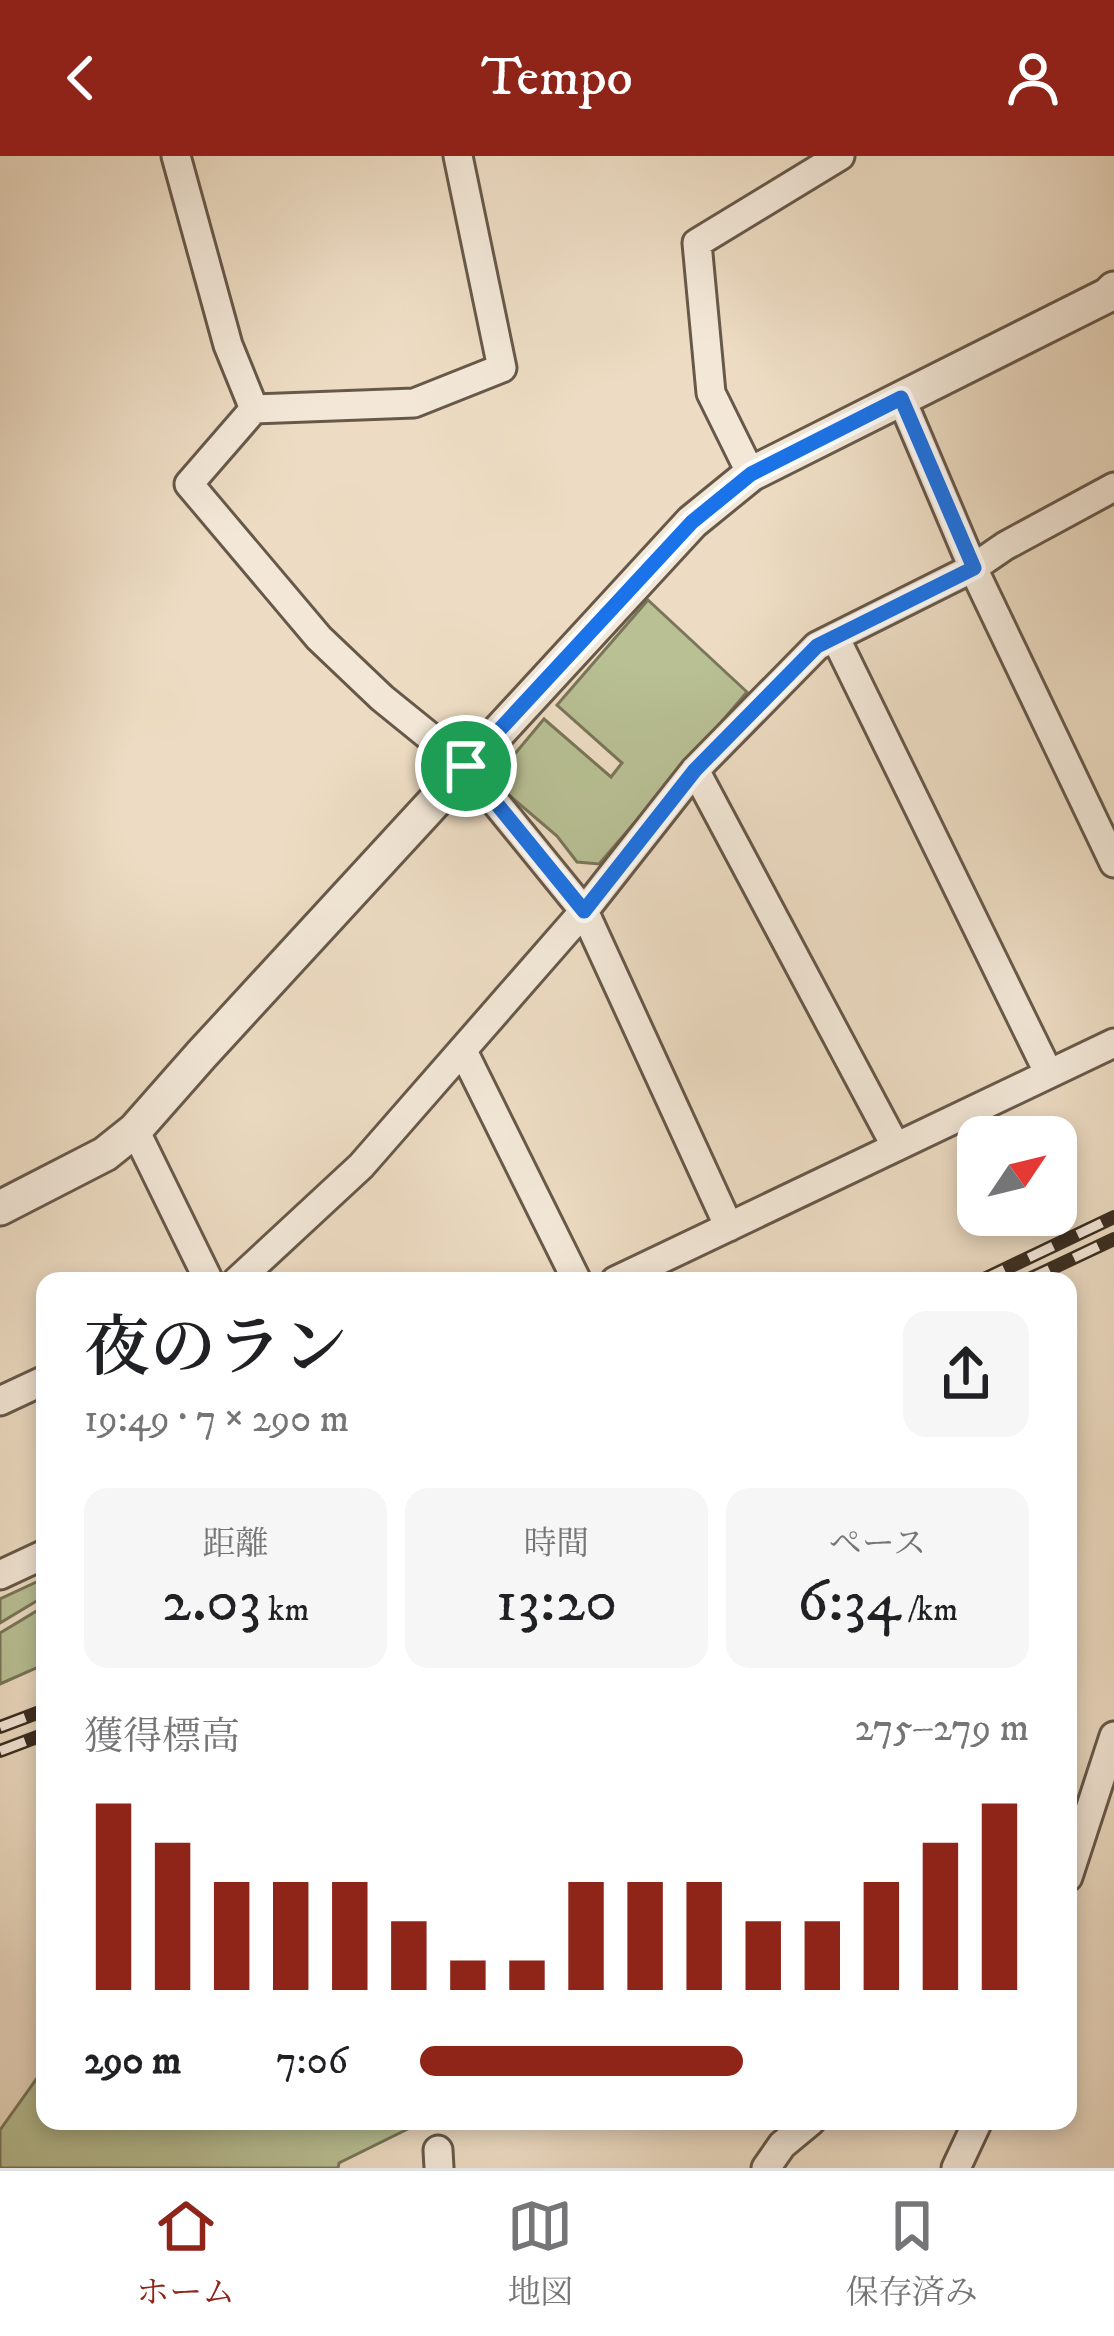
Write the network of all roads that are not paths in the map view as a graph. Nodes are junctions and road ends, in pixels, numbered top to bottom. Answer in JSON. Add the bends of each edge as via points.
{"nodes":[{"id":1,"x":176,"y":156,"type":"edge"},
{"id":2,"x":458,"y":156,"type":"edge"},
{"id":3,"x":840,"y":156,"type":"edge"},
{"id":4,"x":1114,"y":289,"type":"edge"},
{"id":5,"x":901,"y":398,"type":"junction"},
{"id":6,"x":254,"y":409,"type":"junction"},
{"id":7,"x":751,"y":474,"type":"junction"},
{"id":8,"x":1114,"y":487,"type":"edge"},
{"id":9,"x":974,"y":568,"type":"junction"},
{"id":10,"x":835,"y":637,"type":"junction"},
{"id":11,"x":466,"y":766,"type":"junction"},
{"id":12,"x":695,"y":770,"type":"junction"},
{"id":13,"x":1114,"y":862,"type":"edge"},
{"id":14,"x":584,"y":911,"type":"junction"},
{"id":15,"x":1114,"y":1043,"type":"edge"},
{"id":16,"x":463,"y":1051,"type":"junction"},
{"id":17,"x":1049,"y":1074,"type":"junction"},
{"id":18,"x":135,"y":1130,"type":"junction"},
{"id":19,"x":896,"y":1147,"type":"junction"},
{"id":20,"x":0,"y":1208,"type":"edge"},
{"id":21,"x":729,"y":1227,"type":"junction"},
{"id":22,"x":204,"y":1272,"type":"edge"},
{"id":23,"x":247,"y":1272,"type":"edge"},
{"id":24,"x":573,"y":1272,"type":"edge"},
{"id":25,"x":634,"y":1272,"type":"edge"},
{"id":26,"x":36,"y":1384,"type":"edge"},
{"id":27,"x":0,"y":1401,"type":"edge"},
{"id":28,"x":36,"y":1558,"type":"edge"},
{"id":29,"x":0,"y":1575,"type":"edge"},
{"id":30,"x":1114,"y":1736,"type":"edge"},
{"id":31,"x":1077,"y":1849,"type":"edge"},
{"id":32,"x":800,"y":2130,"type":"edge"},
{"id":33,"x":970,"y":2130,"type":"edge"},
{"id":34,"x":766,"y":2168,"type":"edge"},
{"id":35,"x":956,"y":2168,"type":"edge"}],
"edges":[{"from":1,"to":6,"type":"street"},
{"from":2,"to":6,"type":"street","via":[[502,368],[414,403]]},
{"from":3,"to":7,"type":"street","via":[[697,243],[711,393]]},
{"from":4,"to":5,"type":"street"},
{"from":5,"to":7,"type":"street"},
{"from":5,"to":9,"type":"street"},
{"from":6,"to":11,"type":"street","via":[[189,484],[320,638]]},
{"from":7,"to":11,"type":"street","via":[[692,522]]},
{"from":8,"to":9,"type":"street"},
{"from":9,"to":10,"type":"street"},
{"from":9,"to":13,"type":"street"},
{"from":10,"to":12,"type":"street"},
{"from":10,"to":17,"type":"street"},
{"from":11,"to":14,"type":"street"},
{"from":11,"to":18,"type":"street"},
{"from":12,"to":14,"type":"street"},
{"from":12,"to":19,"type":"street"},
{"from":14,"to":16,"type":"street"},
{"from":14,"to":21,"type":"street"},
{"from":15,"to":17,"type":"street"},
{"from":16,"to":23,"type":"street","via":[[361,1166]]},
{"from":16,"to":24,"type":"street"},
{"from":17,"to":19,"type":"street"},
{"from":18,"to":20,"type":"street"},
{"from":18,"to":22,"type":"street"},
{"from":19,"to":21,"type":"street"},
{"from":21,"to":25,"type":"street"},
{"from":26,"to":27,"type":"street"},
{"from":28,"to":29,"type":"street"},
{"from":30,"to":31,"type":"street"},
{"from":32,"to":34,"type":"street"},
{"from":33,"to":35,"type":"street"}]}
